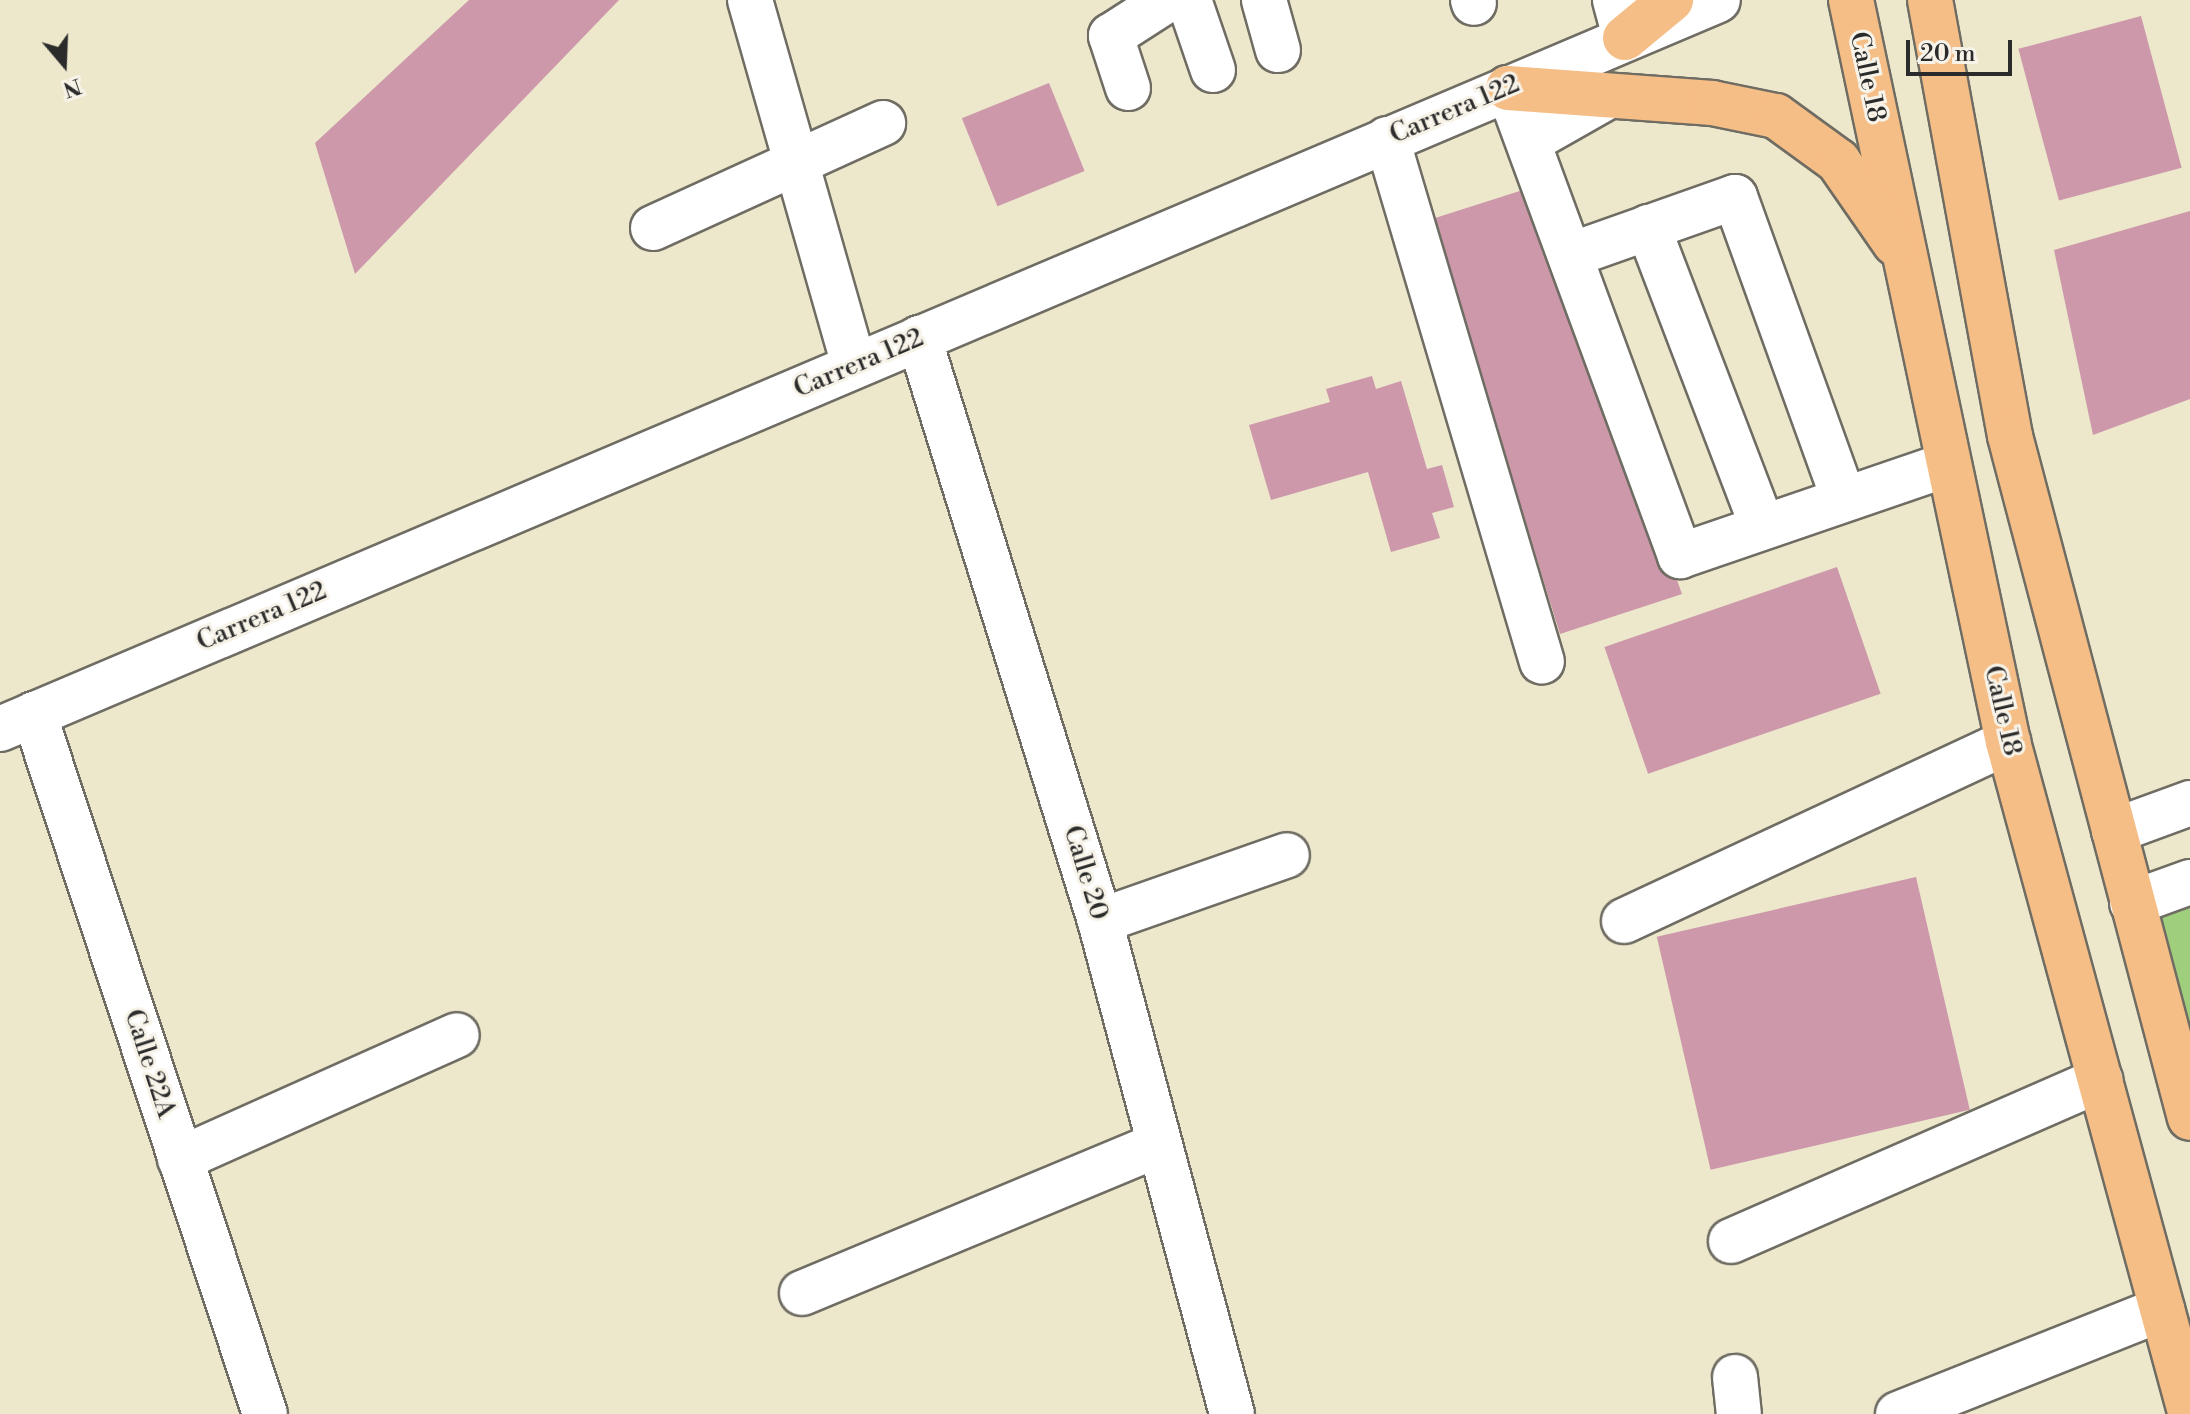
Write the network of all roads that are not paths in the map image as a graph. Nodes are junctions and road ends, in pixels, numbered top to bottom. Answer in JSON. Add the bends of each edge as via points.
{"nodes":[{"id":1,"x":750,"y":0,"type":"edge"},
{"id":2,"x":1167,"y":0,"type":"edge"},
{"id":3,"x":1189,"y":0,"type":"edge"},
{"id":4,"x":1264,"y":0,"type":"edge"},
{"id":5,"x":1671,"y":0,"type":"edge"},
{"id":6,"x":1718,"y":0,"type":"edge"},
{"id":7,"x":1851,"y":0,"type":"edge"},
{"id":8,"x":1932,"y":4,"type":"edge"},
{"id":9,"x":1620,"y":19,"type":"edge"},
{"id":10,"x":1278,"y":50,"type":"dead end"},
{"id":11,"x":1213,"y":70,"type":"dead end"},
{"id":12,"x":1128,"y":88,"type":"dead end"},
{"id":13,"x":1508,"y":88,"type":"junction"},
{"id":14,"x":1607,"y":97,"type":"junction"},
{"id":15,"x":883,"y":123,"type":"dead end"},
{"id":16,"x":1387,"y":139,"type":"junction"},
{"id":17,"x":1531,"y":140,"type":"junction"},
{"id":18,"x":798,"y":158,"type":"junction"},
{"id":19,"x":1648,"y":227,"type":"junction"},
{"id":20,"x":653,"y":228,"type":"dead end"},
{"id":21,"x":1571,"y":255,"type":"junction"},
{"id":22,"x":1907,"y":261,"type":"junction"},
{"id":23,"x":919,"y":338,"type":"junction"},
{"id":24,"x":854,"y":366,"type":"junction"},
{"id":25,"x":1948,"y":464,"type":"junction"},
{"id":26,"x":1843,"y":497,"type":"junction"},
{"id":27,"x":1762,"y":526,"type":"junction"},
{"id":28,"x":1542,"y":662,"type":"dead end"},
{"id":29,"x":17,"y":722,"type":"edge"},
{"id":30,"x":2008,"y":742,"type":"junction"},
{"id":31,"x":2190,"y":803,"type":"edge"},
{"id":32,"x":2114,"y":831,"type":"junction"},
{"id":33,"x":1287,"y":855,"type":"dead end"},
{"id":34,"x":2190,"y":882,"type":"edge"},
{"id":35,"x":2132,"y":903,"type":"junction"},
{"id":36,"x":1100,"y":921,"type":"junction"},
{"id":37,"x":1624,"y":921,"type":"dead end"},
{"id":38,"x":457,"y":1035,"type":"dead end"},
{"id":39,"x":2100,"y":1080,"type":"junction"},
{"id":40,"x":2190,"y":1118,"type":"edge"},
{"id":41,"x":1157,"y":1145,"type":"junction"},
{"id":42,"x":180,"y":1159,"type":"junction"},
{"id":43,"x":1731,"y":1241,"type":"dead end"},
{"id":44,"x":802,"y":1293,"type":"dead end"},
{"id":45,"x":2162,"y":1309,"type":"junction"},
{"id":46,"x":2190,"y":1412,"type":"edge"},
{"id":47,"x":265,"y":1414,"type":"edge"},
{"id":48,"x":1232,"y":1414,"type":"edge"},
{"id":49,"x":1898,"y":1414,"type":"edge"}],
"edges":[{"from":1,"to":18,"type":"street"},
{"from":2,"to":12,"type":"street","via":[[1111,36]]},
{"from":3,"to":11,"type":"street"},
{"from":4,"to":10,"type":"street"},
{"from":5,"to":9,"type":"main road"},
{"from":6,"to":9,"type":"street","name":"Carrera 122"},
{"from":7,"to":22,"type":"main road","name":"Calle 18"},
{"from":8,"to":32,"type":"main road","via":[[2010,436]]},
{"from":9,"to":13,"type":"street","name":"Carrera 122"},
{"from":13,"to":14,"type":"main road"},
{"from":13,"to":16,"type":"street","name":"Carrera 122"},
{"from":13,"to":17,"type":"street"},
{"from":14,"to":17,"type":"street"},
{"from":14,"to":22,"type":"main road","via":[[1712,103],[1776,116],[1838,161]]},
{"from":15,"to":18,"type":"street"},
{"from":16,"to":23,"type":"street","name":"Carrera 122"},
{"from":16,"to":28,"type":"street"},
{"from":17,"to":21,"type":"street"},
{"from":18,"to":20,"type":"street"},
{"from":18,"to":24,"type":"street"},
{"from":19,"to":21,"type":"street"},
{"from":19,"to":26,"type":"street","via":[[1735,197]]},
{"from":19,"to":27,"type":"street"},
{"from":21,"to":27,"type":"street","via":[[1680,556]]},
{"from":22,"to":25,"type":"main road","name":"Calle 18"},
{"from":23,"to":24,"type":"street","name":"Carrera 122"},
{"from":23,"to":36,"type":"street","name":"Calle 20"},
{"from":24,"to":29,"type":"street","name":"Carrera 122"},
{"from":25,"to":26,"type":"street"},
{"from":25,"to":30,"type":"main road","name":"Calle 18"},
{"from":26,"to":27,"type":"street"},
{"from":29,"to":42,"type":"street","name":"Calle 22A"},
{"from":30,"to":37,"type":"street"},
{"from":30,"to":39,"type":"main road","name":"Calle 18"},
{"from":31,"to":32,"type":"street"},
{"from":32,"to":35,"type":"main road"},
{"from":33,"to":36,"type":"street"},
{"from":34,"to":35,"type":"street"},
{"from":35,"to":40,"type":"main road"},
{"from":36,"to":41,"type":"street","name":"Calle 20"},
{"from":38,"to":42,"type":"street"},
{"from":39,"to":43,"type":"street"},
{"from":39,"to":45,"type":"main road","name":"Calle 18"},
{"from":41,"to":44,"type":"street"},
{"from":41,"to":48,"type":"street","name":"Calle 20"},
{"from":42,"to":47,"type":"street","name":"Calle 22A"},
{"from":45,"to":46,"type":"main road","name":"Calle 18"},
{"from":45,"to":49,"type":"street"}]}
